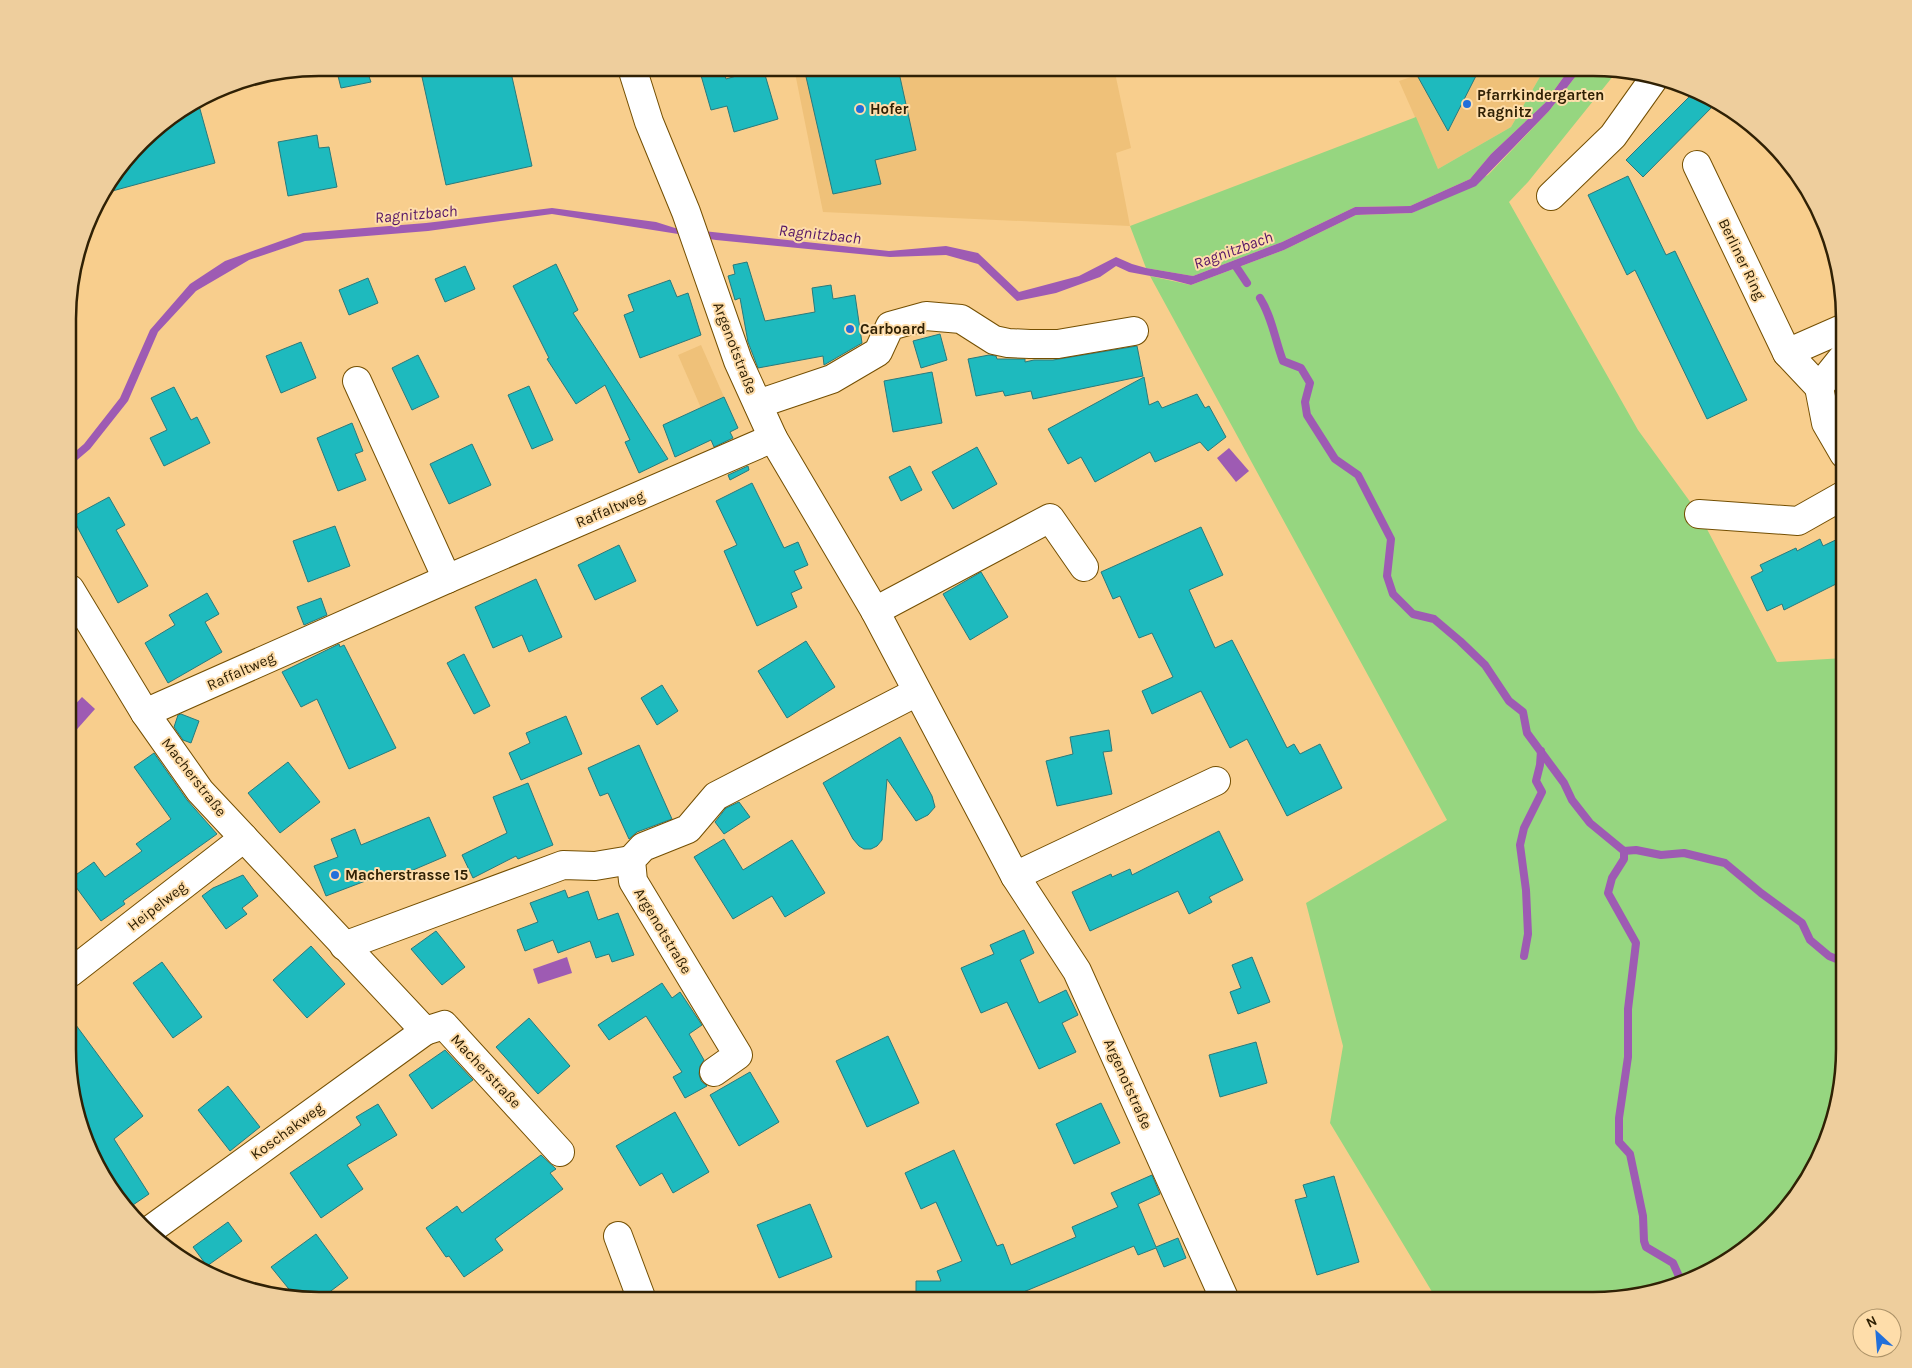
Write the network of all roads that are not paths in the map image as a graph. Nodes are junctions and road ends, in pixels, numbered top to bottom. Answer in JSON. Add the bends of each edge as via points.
{"nodes":[{"id":1,"x":635,"y":76,"type":"edge"},
{"id":2,"x":1654,"y":84,"type":"edge"},
{"id":3,"x":1697,"y":165,"type":"dead end"},
{"id":4,"x":1551,"y":196,"type":"dead end"},
{"id":5,"x":1134,"y":331,"type":"dead end"},
{"id":6,"x":1836,"y":332,"type":"edge"},
{"id":7,"x":1787,"y":353,"type":"junction"},
{"id":8,"x":1836,"y":366,"type":"edge"},
{"id":9,"x":357,"y":381,"type":"dead end"},
{"id":10,"x":1819,"y":387,"type":"junction"},
{"id":11,"x":758,"y":404,"type":"junction"},
{"id":12,"x":1835,"y":419,"type":"edge"},
{"id":13,"x":773,"y":438,"type":"junction"},
{"id":14,"x":1836,"y":499,"type":"edge"},
{"id":15,"x":1699,"y":514,"type":"dead end"},
{"id":16,"x":1084,"y":567,"type":"dead end"},
{"id":17,"x":446,"y":579,"type":"junction"},
{"id":18,"x":76,"y":599,"type":"edge"},
{"id":19,"x":875,"y":611,"type":"junction"},
{"id":20,"x":917,"y":692,"type":"junction"},
{"id":21,"x":145,"y":713,"type":"junction"},
{"id":22,"x":1216,"y":781,"type":"dead end"},
{"id":23,"x":244,"y":838,"type":"junction"},
{"id":24,"x":631,"y":860,"type":"junction"},
{"id":25,"x":1015,"y":876,"type":"junction"},
{"id":26,"x":344,"y":946,"type":"junction"},
{"id":27,"x":76,"y":968,"type":"edge"},
{"id":28,"x":425,"y":1031,"type":"junction"},
{"id":29,"x":714,"y":1072,"type":"dead end"},
{"id":30,"x":560,"y":1152,"type":"dead end"},
{"id":31,"x":154,"y":1227,"type":"edge"},
{"id":32,"x":618,"y":1236,"type":"dead end"},
{"id":33,"x":639,"y":1292,"type":"edge"},
{"id":34,"x":1221,"y":1292,"type":"edge"}],
"edges":[{"from":1,"to":11,"type":"street","name":"Argenotstraße","via":[[738,361]]},
{"from":2,"to":4,"type":"street","via":[[1613,136]]},
{"from":3,"to":7,"type":"street","name":"Berliner Ring"},
{"from":5,"to":11,"type":"street","via":[[1058,344],[1008,343],[994,340],[961,319],[926,316],[890,326],[878,352],[832,379]]},
{"from":6,"to":7,"type":"street"},
{"from":7,"to":10,"type":"street","name":"Berliner Ring"},
{"from":8,"to":10,"type":"street"},
{"from":9,"to":17,"type":"street"},
{"from":10,"to":12,"type":"street"},
{"from":11,"to":13,"type":"street","name":"Argenotstraße"},
{"from":13,"to":17,"type":"street","name":"Raffaltweg"},
{"from":13,"to":19,"type":"street","name":"Argenotstraße"},
{"from":14,"to":15,"type":"street","via":[[1798,520]]},
{"from":16,"to":19,"type":"street","via":[[1050,518]]},
{"from":17,"to":21,"type":"street","name":"Raffaltweg"},
{"from":18,"to":21,"type":"street","name":"Macherstraße"},
{"from":19,"to":20,"type":"street","name":"Argenotstraße"},
{"from":20,"to":24,"type":"street","via":[[716,796],[688,829],[643,847]]},
{"from":20,"to":25,"type":"street","name":"Argenotstraße"},
{"from":21,"to":23,"type":"street","name":"Macherstraße","via":[[200,791]]},
{"from":22,"to":25,"type":"street"},
{"from":23,"to":26,"type":"street","name":"Macherstraße"},
{"from":23,"to":27,"type":"street","name":"Heipelweg"},
{"from":24,"to":26,"type":"street","via":[[595,866],[563,865]]},
{"from":24,"to":29,"type":"street","name":"Argenotstraße","via":[[634,881],[738,1055]]},
{"from":25,"to":34,"type":"street","name":"Argenotstraße","via":[[1077,971]]},
{"from":26,"to":28,"type":"street","name":"Macherstraße"},
{"from":28,"to":30,"type":"street","name":"Macherstraße","via":[[444,1025]]},
{"from":28,"to":31,"type":"street","name":"Koschakweg"},
{"from":32,"to":33,"type":"street"}]}
